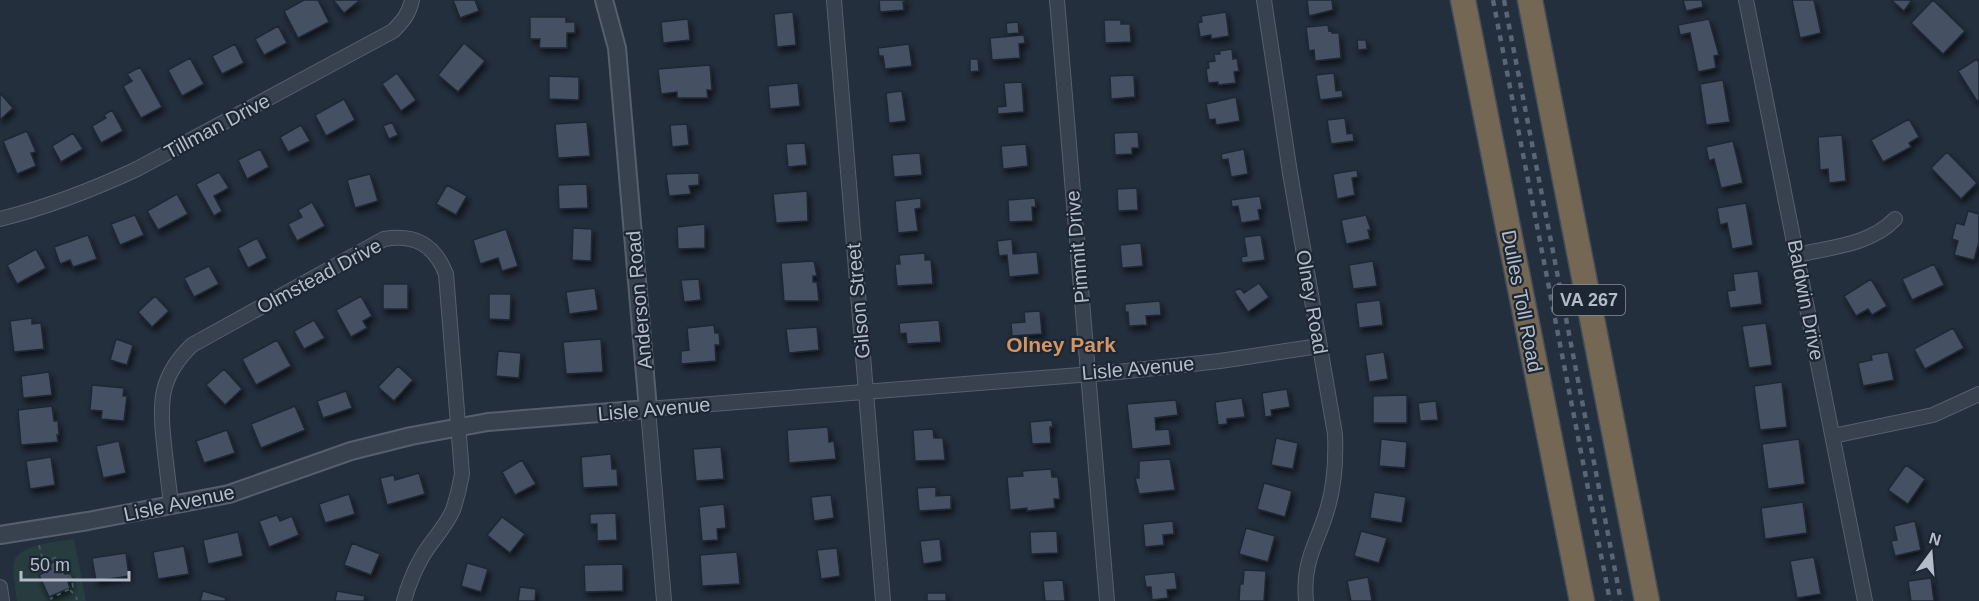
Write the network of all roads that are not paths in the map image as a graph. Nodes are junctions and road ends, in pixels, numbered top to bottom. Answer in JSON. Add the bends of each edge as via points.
{"nodes":[{"id":1,"x":412,"y":0,"type":"edge"},
{"id":2,"x":604,"y":0,"type":"edge"},
{"id":3,"x":834,"y":0,"type":"edge"},
{"id":4,"x":1057,"y":0,"type":"edge"},
{"id":5,"x":1264,"y":0,"type":"edge"},
{"id":6,"x":1463,"y":0,"type":"edge"},
{"id":7,"x":1530,"y":0,"type":"edge"},
{"id":8,"x":1746,"y":0,"type":"edge"},
{"id":9,"x":0,"y":219,"type":"edge"},
{"id":10,"x":1895,"y":219,"type":"dead end"},
{"id":11,"x":1797,"y":255,"type":"junction"},
{"id":12,"x":1319,"y":346,"type":"junction"},
{"id":13,"x":1088,"y":374,"type":"junction"},
{"id":14,"x":866,"y":391,"type":"junction"},
{"id":15,"x":1979,"y":394,"type":"edge"},
{"id":16,"x":648,"y":409,"type":"junction"},
{"id":17,"x":459,"y":427,"type":"junction"},
{"id":18,"x":1833,"y":436,"type":"junction"},
{"id":19,"x":171,"y":505,"type":"junction"},
{"id":20,"x":0,"y":535,"type":"edge"},
{"id":21,"x":0,"y":587,"type":"edge"},
{"id":22,"x":2,"y":601,"type":"edge"},
{"id":23,"x":404,"y":601,"type":"edge"},
{"id":24,"x":664,"y":601,"type":"edge"},
{"id":25,"x":883,"y":601,"type":"edge"},
{"id":26,"x":1107,"y":601,"type":"edge"},
{"id":27,"x":1306,"y":601,"type":"edge"},
{"id":28,"x":1582,"y":601,"type":"edge"},
{"id":29,"x":1647,"y":601,"type":"edge"},
{"id":30,"x":1865,"y":601,"type":"edge"}],
"edges":[{"from":1,"to":9,"type":"street","name":"Tillman Drive","via":[[403,22],[393,31],[137,169],[58,203]]},
{"from":2,"to":16,"type":"street","name":"Anderson Road","via":[[617,48]]},
{"from":3,"to":14,"type":"street","name":"Gilson Street"},
{"from":4,"to":13,"type":"street","name":"Pimmit Drive"},
{"from":5,"to":12,"type":"street","name":"Olney Road"},
{"from":6,"to":28,"type":"highway","name":"Dulles Toll Road","number":"VA 267"},
{"from":7,"to":29,"type":"highway","number":"VA 267"},
{"from":8,"to":11,"type":"street","name":"Baldwin Drive"},
{"from":10,"to":11,"type":"street","via":[[1877,234],[1860,241]]},
{"from":11,"to":18,"type":"street","name":"Baldwin Drive"},
{"from":12,"to":13,"type":"street","name":"Lisle Avenue"},
{"from":12,"to":27,"type":"street","name":"Olney Road","via":[[1336,459],[1328,509],[1310,552]]},
{"from":13,"to":14,"type":"street","name":"Lisle Avenue"},
{"from":13,"to":26,"type":"street","name":"Pimmit Drive"},
{"from":14,"to":16,"type":"street","name":"Lisle Avenue"},
{"from":14,"to":25,"type":"street","name":"Gilson Street"},
{"from":15,"to":18,"type":"street","via":[[1933,416]]},
{"from":16,"to":17,"type":"street","name":"Lisle Avenue"},
{"from":16,"to":24,"type":"street","name":"Anderson Road"},
{"from":17,"to":19,"type":"street","name":"Lisle Avenue","via":[[351,451],[229,494]]},
{"from":17,"to":19,"type":"street","name":"Olmstead Drive","via":[[444,268],[422,243],[410,238],[384,239],[192,345],[180,357],[163,390],[161,408]]},
{"from":17,"to":23,"type":"street","name":"Olmstead Drive","via":[[462,474],[458,494],[452,512],[411,578]]},
{"from":18,"to":30,"type":"street","name":"Baldwin Drive"},
{"from":19,"to":20,"type":"street","name":"Lisle Avenue"},
{"from":21,"to":22,"type":"street"}]}
